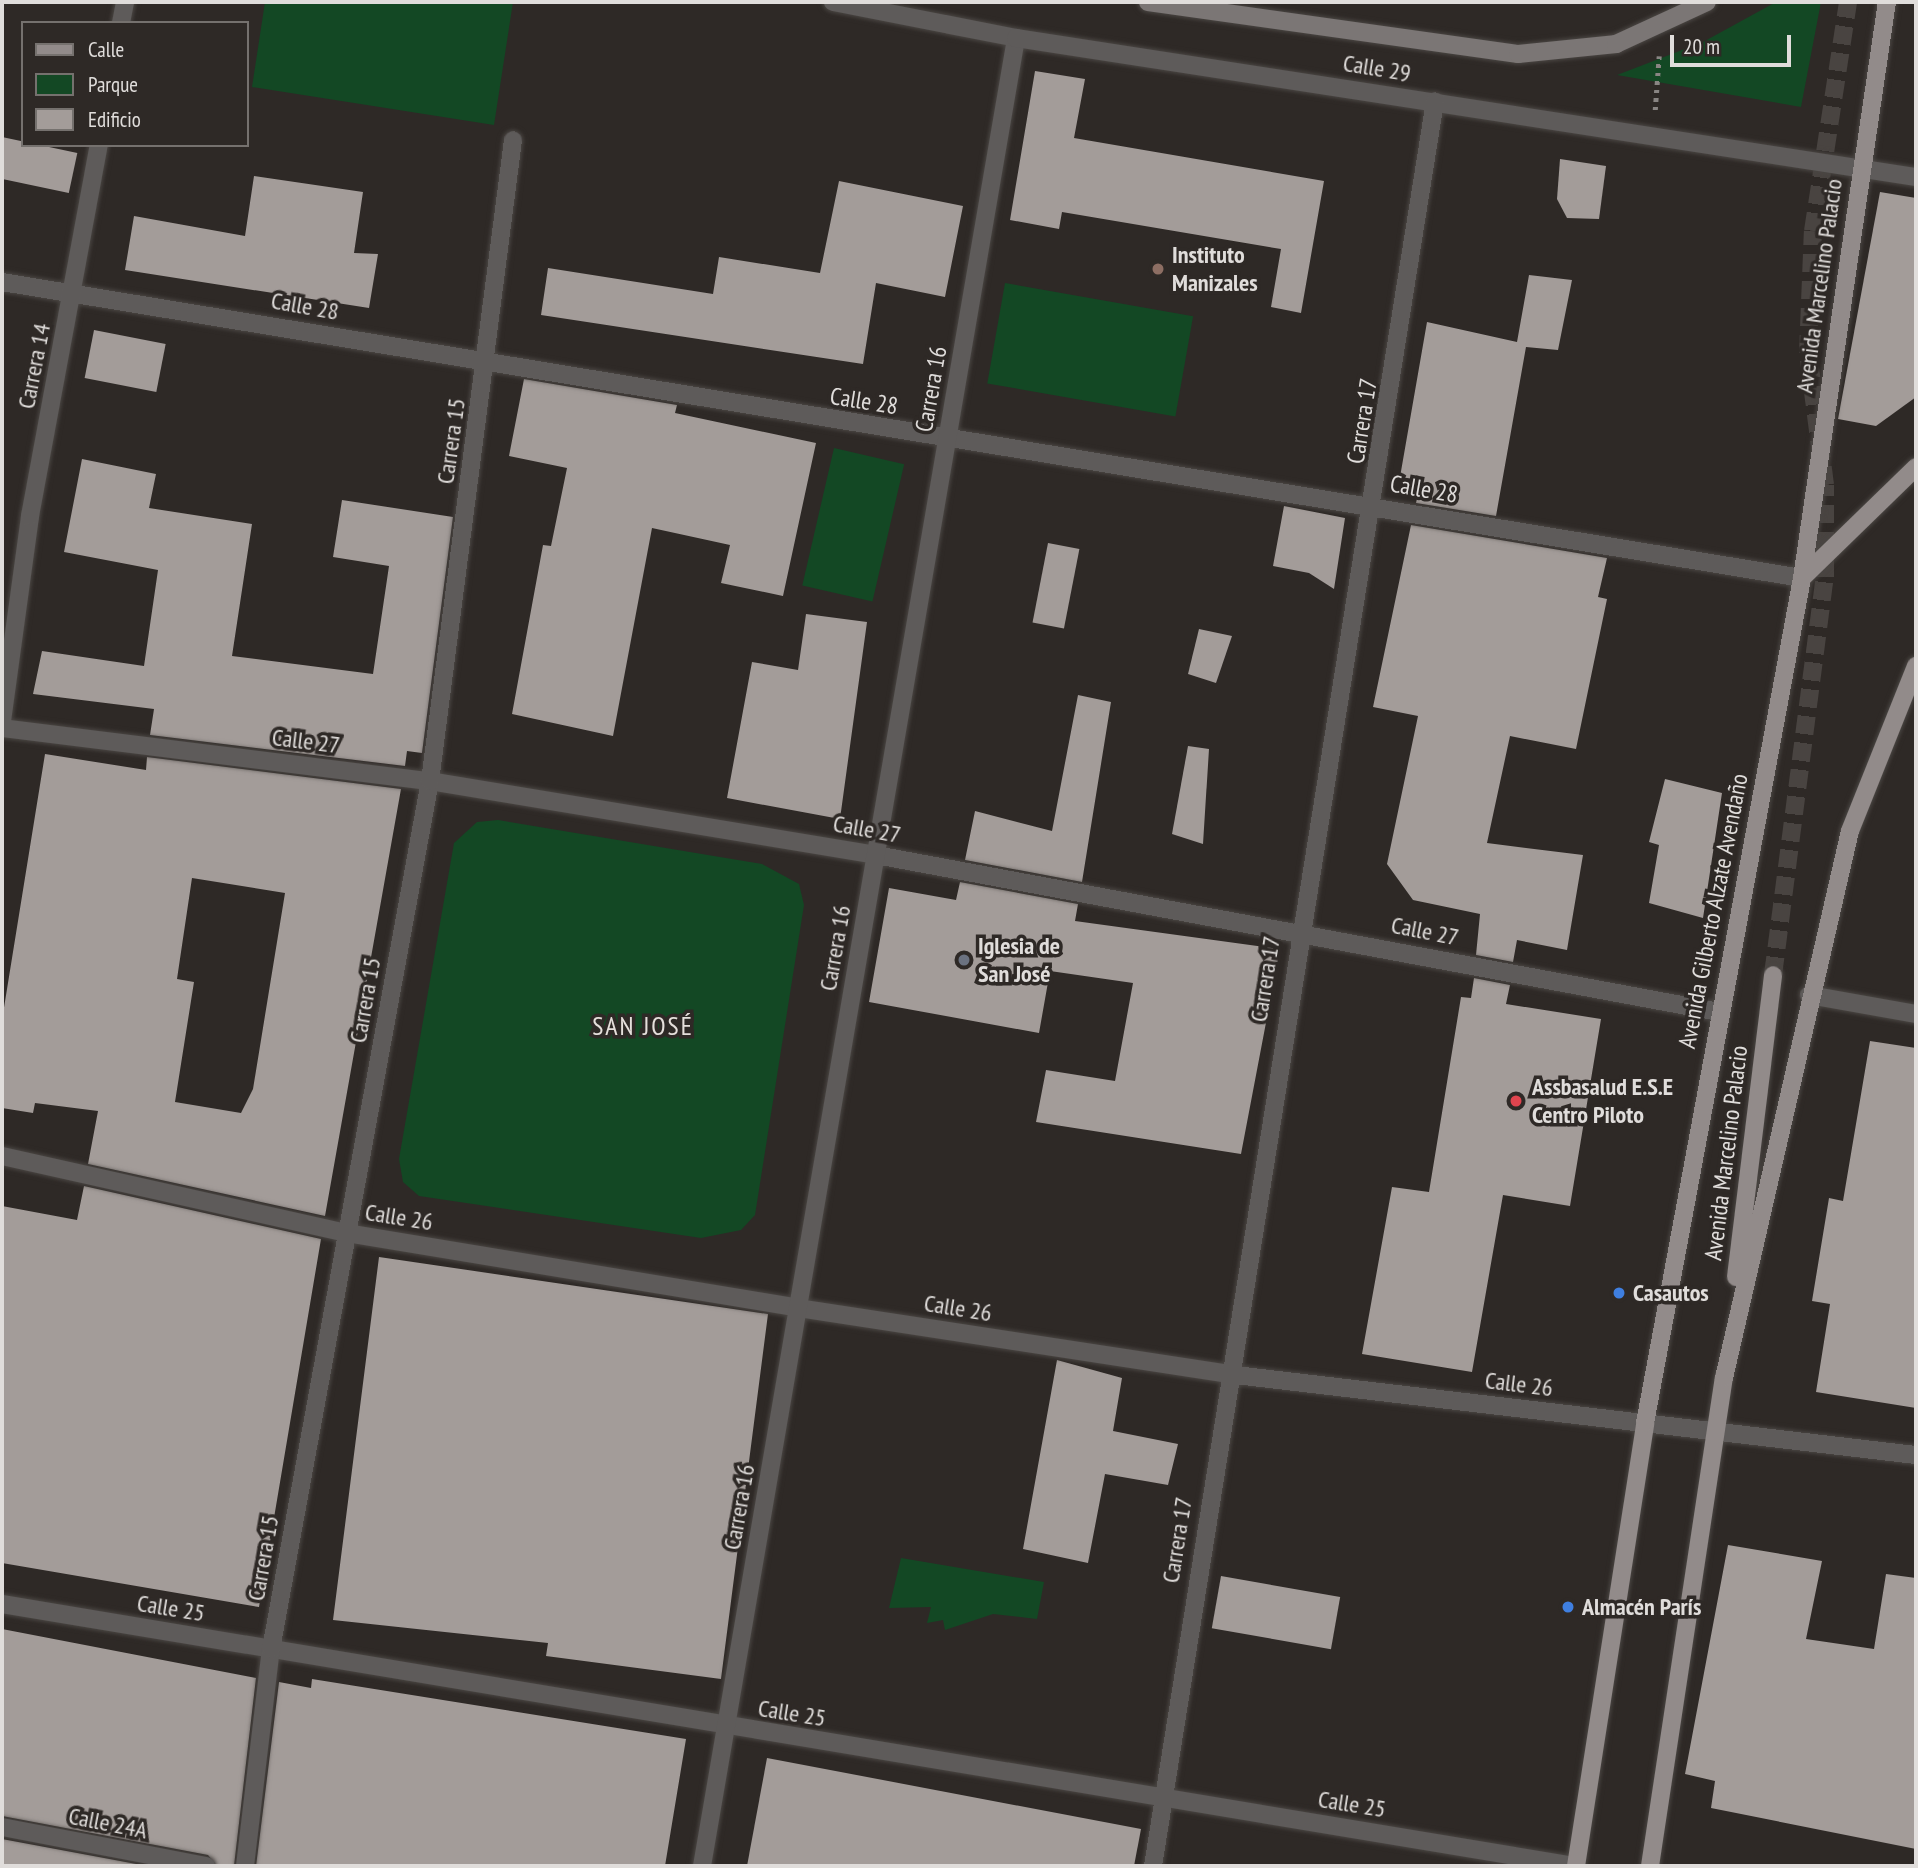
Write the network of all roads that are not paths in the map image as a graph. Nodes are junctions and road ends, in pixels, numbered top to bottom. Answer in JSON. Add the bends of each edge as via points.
{"nodes":[{"id":1,"x":125,"y":2,"type":"edge"},
{"id":2,"x":833,"y":2,"type":"edge"},
{"id":3,"x":1147,"y":2,"type":"edge"},
{"id":4,"x":1707,"y":2,"type":"edge"},
{"id":5,"x":1887,"y":2,"type":"edge"},
{"id":6,"x":121,"y":21,"type":"edge"},
{"id":7,"x":1016,"y":38,"type":"junction"},
{"id":8,"x":1435,"y":101,"type":"junction"},
{"id":9,"x":513,"y":140,"type":"dead end"},
{"id":10,"x":99,"y":147,"type":"edge"},
{"id":11,"x":1861,"y":167,"type":"junction"},
{"id":12,"x":1916,"y":177,"type":"edge"},
{"id":13,"x":2,"y":282,"type":"edge"},
{"id":14,"x":73,"y":290,"type":"junction"},
{"id":15,"x":486,"y":363,"type":"junction"},
{"id":16,"x":947,"y":439,"type":"junction"},
{"id":17,"x":1916,"y":467,"type":"edge"},
{"id":18,"x":1374,"y":506,"type":"junction"},
{"id":19,"x":1802,"y":578,"type":"junction"},
{"id":20,"x":1916,"y":666,"type":"edge"},
{"id":21,"x":2,"y":721,"type":"edge"},
{"id":22,"x":2,"y":728,"type":"edge"},
{"id":23,"x":429,"y":781,"type":"junction"},
{"id":24,"x":876,"y":855,"type":"junction"},
{"id":25,"x":1298,"y":931,"type":"junction"},
{"id":26,"x":1773,"y":975,"type":"tunnel mouth"},
{"id":27,"x":1809,"y":995,"type":"junction"},
{"id":28,"x":1718,"y":1012,"type":"junction"},
{"id":29,"x":1916,"y":1014,"type":"edge"},
{"id":30,"x":2,"y":1156,"type":"edge"},
{"id":31,"x":347,"y":1233,"type":"junction"},
{"id":32,"x":798,"y":1308,"type":"junction"},
{"id":33,"x":1227,"y":1374,"type":"junction"},
{"id":34,"x":1724,"y":1378,"type":"junction"},
{"id":35,"x":1645,"y":1423,"type":"junction"},
{"id":36,"x":1716,"y":1430,"type":"junction"},
{"id":37,"x":1916,"y":1455,"type":"edge"},
{"id":38,"x":2,"y":1604,"type":"edge"},
{"id":39,"x":271,"y":1649,"type":"junction"},
{"id":40,"x":726,"y":1727,"type":"junction"},
{"id":41,"x":1163,"y":1798,"type":"junction"},
{"id":42,"x":2,"y":1827,"type":"edge"},
{"id":43,"x":206,"y":1866,"type":"edge"},
{"id":44,"x":245,"y":1866,"type":"edge"},
{"id":45,"x":702,"y":1866,"type":"edge"},
{"id":46,"x":1153,"y":1866,"type":"edge"},
{"id":47,"x":1576,"y":1866,"type":"edge"},
{"id":48,"x":1650,"y":1866,"type":"edge"}],
"edges":[{"from":1,"to":6,"type":"street"},
{"from":2,"to":7,"type":"street","name":"Calle 29"},
{"from":3,"to":4,"type":"main road","via":[[1518,54],[1616,44]]},
{"from":5,"to":11,"type":"main road","name":"Avenida Marcelino Palacio"},
{"from":7,"to":8,"type":"street","name":"Calle 29"},
{"from":7,"to":16,"type":"street","name":"Carrera 16"},
{"from":8,"to":11,"type":"street","name":"Calle 29"},
{"from":8,"to":18,"type":"street","name":"Carrera 17"},
{"from":9,"to":15,"type":"street","name":"Carrera 15"},
{"from":10,"to":14,"type":"street","name":"Carrera 14"},
{"from":11,"to":12,"type":"street","name":"Calle 29"},
{"from":11,"to":19,"type":"main road","name":"Avenida Marcelino Palacio"},
{"from":13,"to":14,"type":"street","name":"Calle 28"},
{"from":14,"to":15,"type":"street","name":"Calle 28"},
{"from":14,"to":21,"type":"street","name":"Carrera 14","via":[[30,516]]},
{"from":15,"to":16,"type":"street","name":"Calle 28"},
{"from":15,"to":23,"type":"street","name":"Carrera 15"},
{"from":16,"to":18,"type":"street","name":"Calle 28"},
{"from":16,"to":24,"type":"street","name":"Carrera 16"},
{"from":17,"to":19,"type":"main road"},
{"from":18,"to":19,"type":"street","name":"Calle 28"},
{"from":18,"to":25,"type":"street","name":"Carrera 17"},
{"from":19,"to":28,"type":"main road","name":"Avenida Gilberto Alzate Avendaño"},
{"from":20,"to":27,"type":"main road","via":[[1850,831]]},
{"from":22,"to":23,"type":"street","name":"Calle 27"},
{"from":23,"to":24,"type":"street","name":"Calle 27"},
{"from":23,"to":31,"type":"street","name":"Carrera 15"},
{"from":24,"to":25,"type":"street","name":"Calle 27"},
{"from":24,"to":32,"type":"street","name":"Carrera 16"},
{"from":25,"to":28,"type":"street","name":"Calle 27"},
{"from":25,"to":33,"type":"street","name":"Carrera 17"},
{"from":26,"to":34,"type":"main road","name":"Avenida Marcelino Palacio"},
{"from":27,"to":29,"type":"street"},
{"from":27,"to":34,"type":"main road"},
{"from":28,"to":35,"type":"main road","name":"Avenida Gilberto Alzate Avendaño"},
{"from":30,"to":31,"type":"street","name":"Calle 26"},
{"from":31,"to":32,"type":"street","name":"Calle 26"},
{"from":31,"to":39,"type":"street","name":"Carrera 15"},
{"from":32,"to":33,"type":"street","name":"Calle 26"},
{"from":32,"to":40,"type":"street","name":"Carrera 16"},
{"from":33,"to":35,"type":"street","name":"Calle 26"},
{"from":33,"to":41,"type":"street","name":"Carrera 17"},
{"from":34,"to":36,"type":"main road"},
{"from":35,"to":36,"type":"street","name":"Calle 26"},
{"from":35,"to":47,"type":"main road","name":"Avenida Gilberto Alzate Avendaño"},
{"from":36,"to":37,"type":"street","name":"Calle 26"},
{"from":36,"to":48,"type":"main road"},
{"from":38,"to":39,"type":"street","name":"Calle 25"},
{"from":39,"to":40,"type":"street","name":"Calle 25"},
{"from":39,"to":44,"type":"street","name":"Carrera 15"},
{"from":40,"to":41,"type":"street","name":"Calle 25"},
{"from":40,"to":45,"type":"street","name":"Carrera 16"},
{"from":41,"to":46,"type":"street","name":"Carrera 17"},
{"from":41,"to":47,"type":"street","name":"Calle 25"},
{"from":42,"to":43,"type":"street","name":"Calle 24A"}]}
